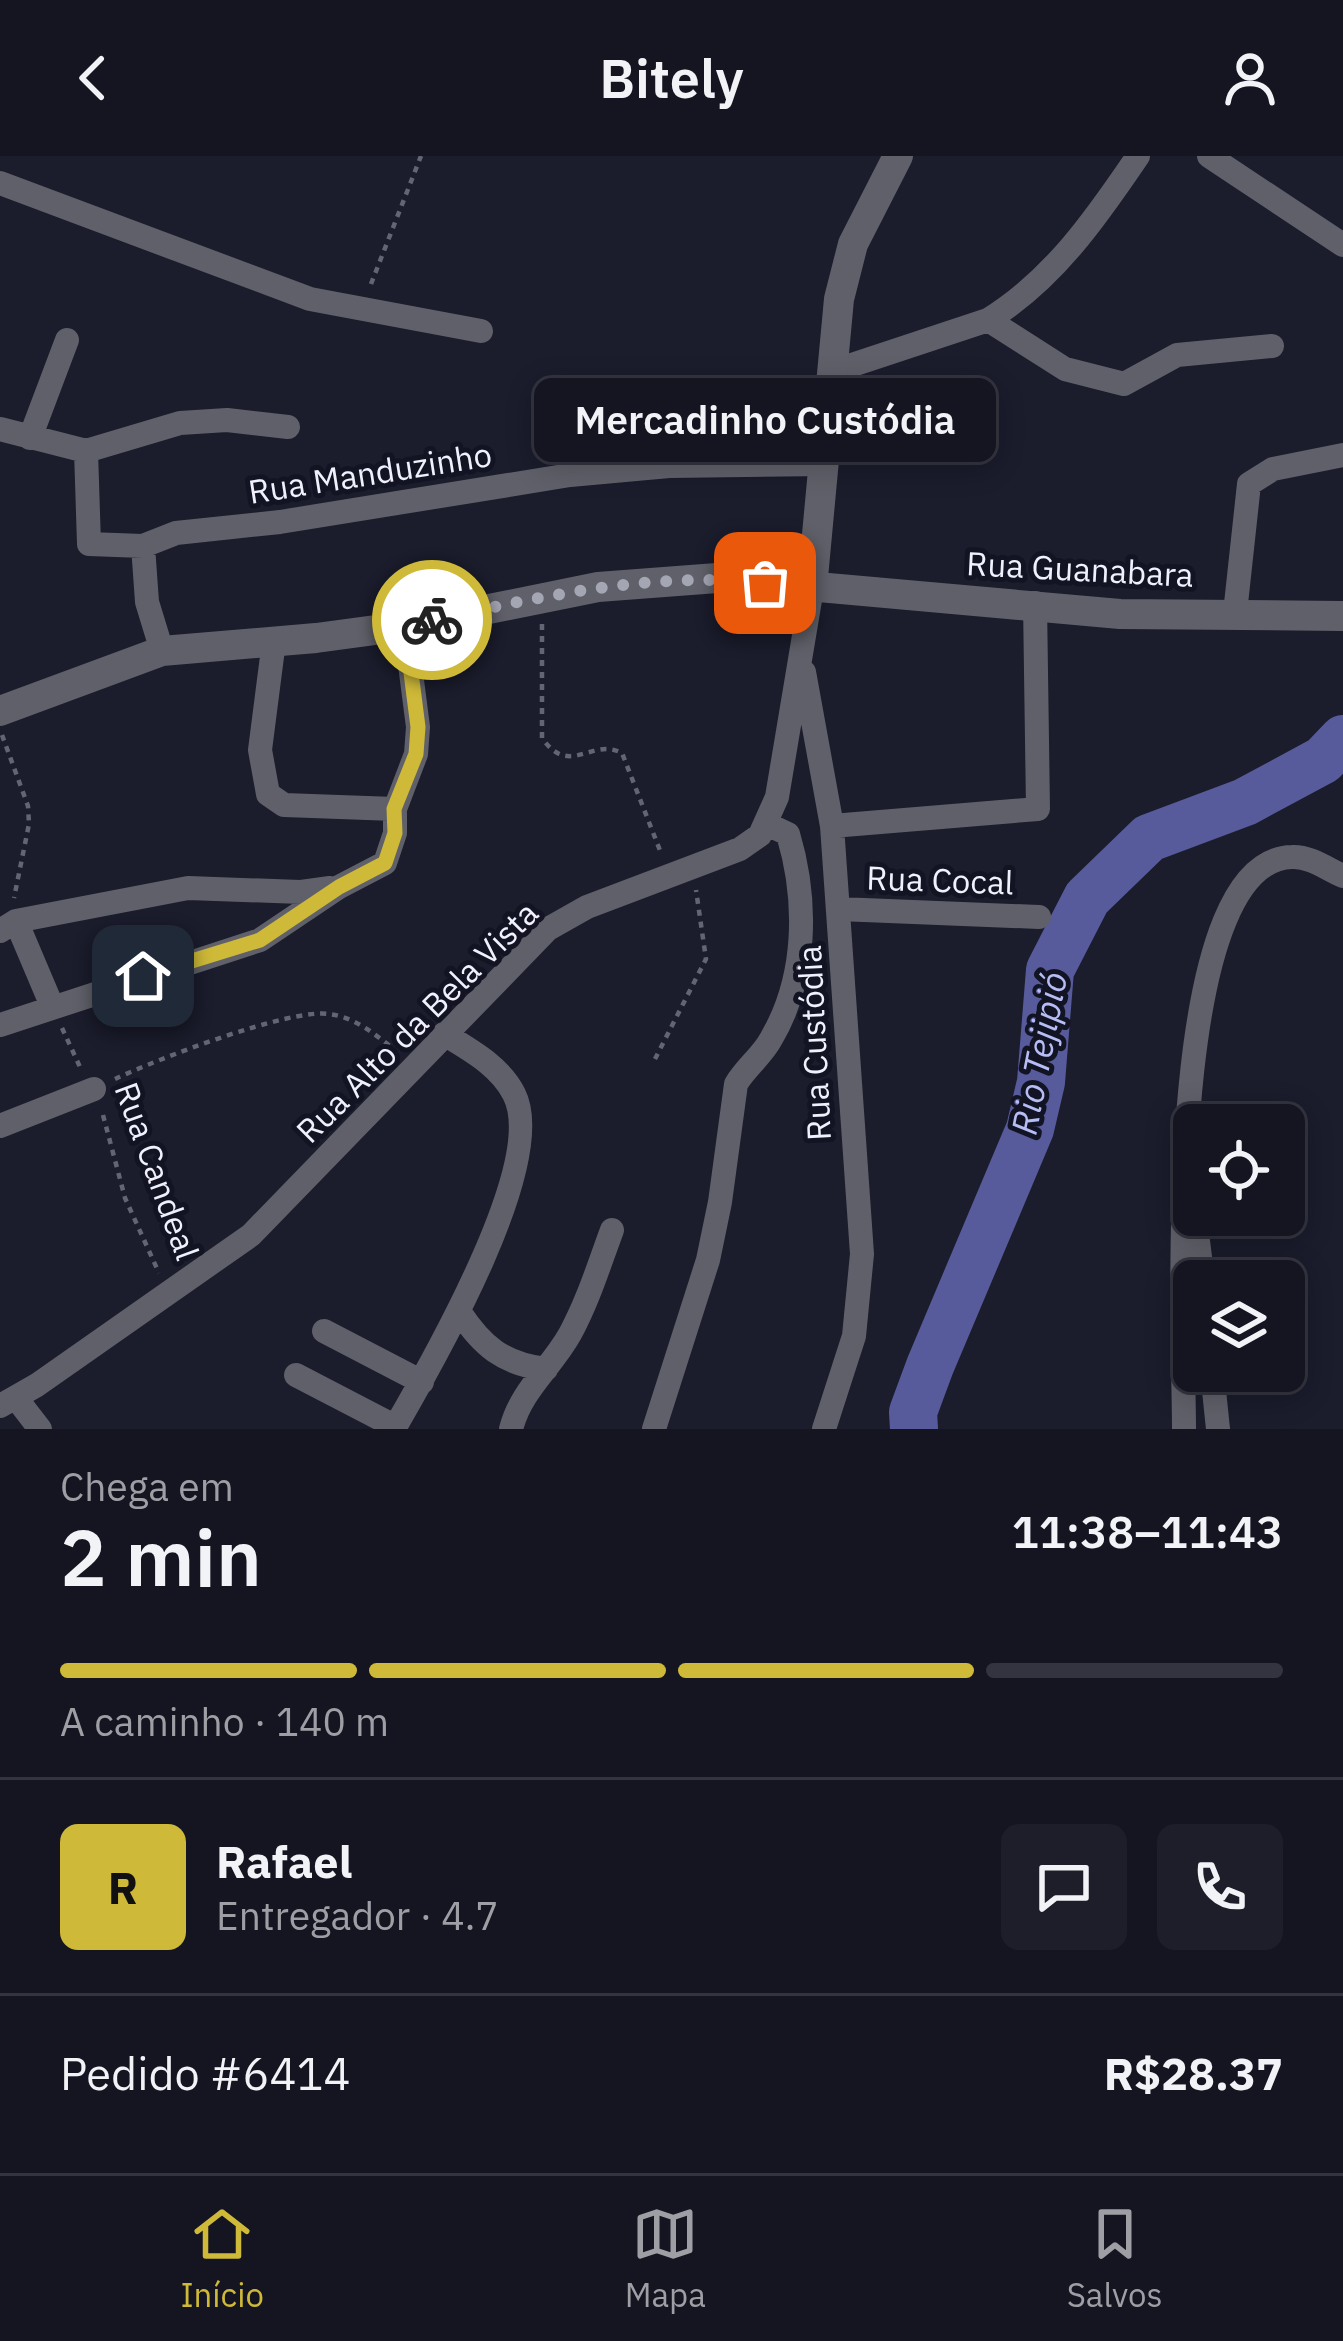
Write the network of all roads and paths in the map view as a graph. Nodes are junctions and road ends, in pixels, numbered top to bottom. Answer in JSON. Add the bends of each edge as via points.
{"nodes":[{"id":1,"x":422,"y":156,"type":"edge"},
{"id":2,"x":898,"y":156,"type":"edge"},
{"id":3,"x":1138,"y":156,"type":"edge"},
{"id":4,"x":1209,"y":156,"type":"edge"},
{"id":5,"x":0,"y":183,"type":"edge"},
{"id":6,"x":1343,"y":245,"type":"edge"},
{"id":7,"x":363,"y":312,"type":"junction"},
{"id":8,"x":988,"y":320,"type":"junction"},
{"id":9,"x":481,"y":331,"type":"dead end"},
{"id":10,"x":68,"y":340,"type":"dead end"},
{"id":11,"x":1272,"y":346,"type":"dead end"},
{"id":12,"x":831,"y":372,"type":"junction"},
{"id":13,"x":288,"y":427,"type":"dead end"},
{"id":14,"x":0,"y":428,"type":"edge"},
{"id":15,"x":30,"y":438,"type":"junction"},
{"id":16,"x":86,"y":451,"type":"junction"},
{"id":17,"x":1343,"y":454,"type":"edge"},
{"id":18,"x":825,"y":464,"type":"junction"},
{"id":19,"x":143,"y":546,"type":"junction"},
{"id":20,"x":812,"y":588,"type":"junction"},
{"id":21,"x":542,"y":597,"type":"junction"},
{"id":22,"x":1035,"y":603,"type":"junction"},
{"id":23,"x":1235,"y":613,"type":"junction"},
{"id":24,"x":1343,"y":616,"type":"edge"},
{"id":25,"x":405,"y":626,"type":"junction"},
{"id":26,"x":274,"y":641,"type":"junction"},
{"id":27,"x":162,"y":651,"type":"junction"},
{"id":28,"x":800,"y":651,"type":"junction"},
{"id":29,"x":0,"y":712,"type":"edge"},
{"id":30,"x":0,"y":732,"type":"edge"},
{"id":31,"x":394,"y":809,"type":"junction"},
{"id":32,"x":767,"y":824,"type":"junction"},
{"id":33,"x":832,"y":826,"type":"junction"},
{"id":34,"x":694,"y":867,"type":"junction"},
{"id":35,"x":669,"y":875,"type":"junction"},
{"id":36,"x":1343,"y":876,"type":"edge"},
{"id":37,"x":339,"y":887,"type":"junction"},
{"id":38,"x":839,"y":909,"type":"junction"},
{"id":39,"x":1040,"y":917,"type":"dead end"},
{"id":40,"x":8,"y":926,"type":"edge"},
{"id":41,"x":52,"y":1006,"type":"junction"},
{"id":42,"x":0,"y":1025,"type":"edge"},
{"id":43,"x":444,"y":1034,"type":"junction"},
{"id":44,"x":656,"y":1059,"type":"dead end"},
{"id":45,"x":416,"y":1065,"type":"junction"},
{"id":46,"x":94,"y":1089,"type":"junction"},
{"id":47,"x":1188,"y":1104,"type":"edge"},
{"id":48,"x":0,"y":1126,"type":"edge"},
{"id":49,"x":612,"y":1230,"type":"dead end"},
{"id":50,"x":1185,"y":1236,"type":"edge"},
{"id":51,"x":168,"y":1295,"type":"junction"},
{"id":52,"x":460,"y":1311,"type":"junction"},
{"id":53,"x":324,"y":1331,"type":"dead end"},
{"id":54,"x":546,"y":1369,"type":"junction"},
{"id":55,"x":296,"y":1375,"type":"dead end"},
{"id":56,"x":422,"y":1382,"type":"junction"},
{"id":57,"x":1214,"y":1392,"type":"edge"},
{"id":58,"x":8,"y":1402,"type":"edge"},
{"id":59,"x":395,"y":1428,"type":"edge"},
{"id":60,"x":40,"y":1429,"type":"edge"},
{"id":61,"x":511,"y":1429,"type":"edge"},
{"id":62,"x":654,"y":1429,"type":"edge"},
{"id":63,"x":824,"y":1429,"type":"edge"},
{"id":64,"x":1184,"y":1429,"type":"edge"},
{"id":65,"x":1218,"y":1429,"type":"edge"}],
"edges":[{"from":1,"to":7,"type":"path"},
{"from":2,"to":12,"type":"street","via":[[853,244]]},
{"from":3,"to":8,"type":"street","via":[[1055,267]]},
{"from":4,"to":6,"type":"street"},
{"from":5,"to":7,"type":"street","via":[[254,280]]},
{"from":7,"to":9,"type":"street"},
{"from":8,"to":11,"type":"street","via":[[1066,369],[1124,384],[1178,355]]},
{"from":8,"to":12,"type":"street"},
{"from":10,"to":15,"type":"street"},
{"from":12,"to":18,"type":"street"},
{"from":13,"to":16,"type":"street","via":[[179,423]]},
{"from":14,"to":15,"type":"street"},
{"from":15,"to":16,"type":"street"},
{"from":16,"to":19,"type":"street","via":[[89,544]]},
{"from":17,"to":23,"type":"street","via":[[1273,469],[1249,484]]},
{"from":18,"to":19,"type":"street","name":"Rua Manduzinho","via":[[570,475],[176,533]]},
{"from":18,"to":20,"type":"street"},
{"from":19,"to":27,"type":"street"},
{"from":20,"to":21,"type":"street","name":"Rua Guanabara","via":[[717,578]]},
{"from":20,"to":22,"type":"street","name":"Rua Guanabara"},
{"from":20,"to":28,"type":"street"},
{"from":21,"to":25,"type":"street","name":"Rua Guanabara"},
{"from":21,"to":35,"type":"path","via":[[542,738],[562,757],[622,753]]},
{"from":22,"to":23,"type":"street","name":"Rua Guanabara","via":[[1120,614]]},
{"from":22,"to":33,"type":"street","via":[[1038,809]]},
{"from":23,"to":24,"type":"street","name":"Rua Guanabara"},
{"from":25,"to":26,"type":"street","name":"Rua Guanabara"},
{"from":25,"to":31,"type":"street","via":[[418,727],[413,770]]},
{"from":26,"to":27,"type":"street","name":"Rua Guanabara"},
{"from":26,"to":31,"type":"street","via":[[260,750],[268,794],[284,806]]},
{"from":27,"to":29,"type":"street","name":"Rua Guanabara"},
{"from":28,"to":32,"type":"street"},
{"from":28,"to":33,"type":"street","name":"Rua Custódia"},
{"from":30,"to":40,"type":"path","via":[[29,824]]},
{"from":31,"to":37,"type":"street","via":[[385,863]]},
{"from":32,"to":34,"type":"street","name":"Rua Alto da Bela Vista","via":[[740,849]]},
{"from":32,"to":62,"type":"street","via":[[788,835],[798,866],[800,968],[775,1033],[736,1084],[708,1259]]},
{"from":33,"to":38,"type":"street","name":"Rua Custódia"},
{"from":34,"to":35,"type":"street","name":"Rua Alto da Bela Vista"},
{"from":34,"to":44,"type":"path","via":[[706,958]]},
{"from":35,"to":43,"type":"street","name":"Rua Alto da Bela Vista","via":[[548,929]]},
{"from":36,"to":47,"type":"street","via":[[1291,857],[1274,861],[1240,894],[1202,988]]},
{"from":37,"to":40,"type":"street","via":[[188,888]]},
{"from":37,"to":41,"type":"street","via":[[260,940]]},
{"from":38,"to":39,"type":"street","name":"Rua Cocal"},
{"from":38,"to":63,"type":"street","name":"Rua Custódia","via":[[862,1254],[854,1336]]},
{"from":40,"to":41,"type":"street"},
{"from":41,"to":42,"type":"street"},
{"from":41,"to":46,"type":"path","name":"Rua Candeal"},
{"from":43,"to":45,"type":"street","name":"Rua Alto da Bela Vista"},
{"from":43,"to":52,"type":"street","via":[[502,1075],[517,1097],[522,1131]]},
{"from":45,"to":46,"type":"path","via":[[365,1027],[323,1012],[182,1051]]},
{"from":45,"to":51,"type":"street","name":"Rua Alto da Bela Vista","via":[[251,1235]]},
{"from":46,"to":48,"type":"street"},
{"from":46,"to":51,"type":"path","name":"Rua Candeal","via":[[124,1198]]},
{"from":49,"to":54,"type":"street","via":[[584,1307]]},
{"from":50,"to":64,"type":"street"},
{"from":51,"to":58,"type":"street","name":"Rua Alto da Bela Vista"},
{"from":52,"to":54,"type":"street","via":[[491,1352]]},
{"from":52,"to":56,"type":"street"},
{"from":53,"to":56,"type":"street"},
{"from":54,"to":61,"type":"street","via":[[523,1395]]},
{"from":55,"to":59,"type":"street"},
{"from":56,"to":59,"type":"street"},
{"from":57,"to":65,"type":"street"},
{"from":58,"to":60,"type":"street"}]}
